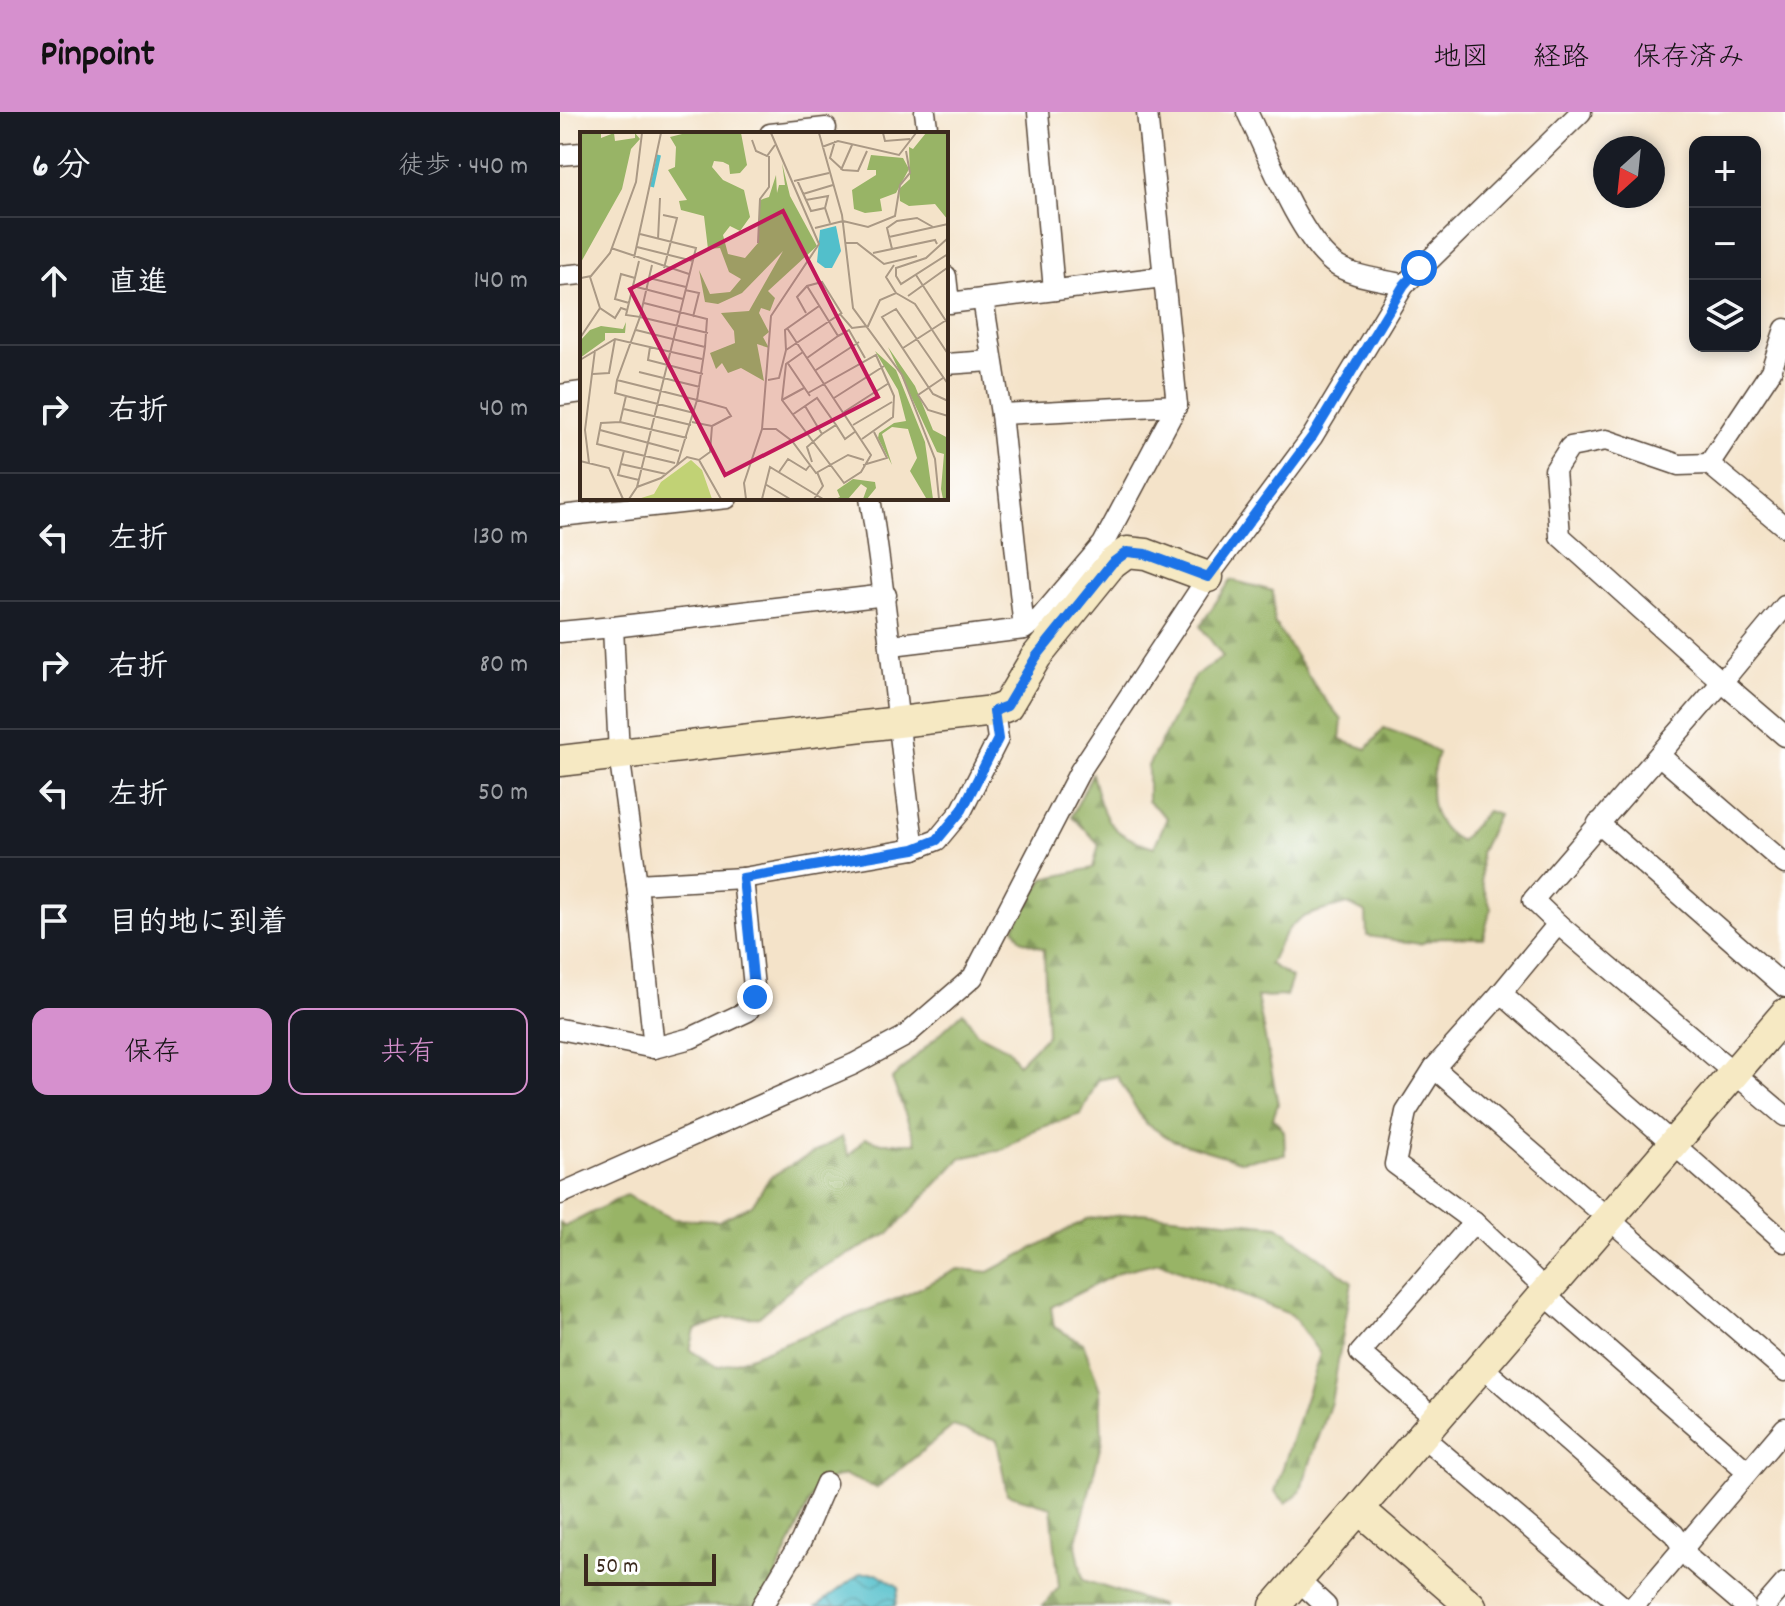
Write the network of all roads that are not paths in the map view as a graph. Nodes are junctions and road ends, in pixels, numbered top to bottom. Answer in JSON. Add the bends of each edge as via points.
{"nodes":[{"id":1,"x":925,"y":112,"type":"edge"},
{"id":2,"x":1038,"y":112,"type":"edge"},
{"id":3,"x":1147,"y":112,"type":"edge"},
{"id":4,"x":1247,"y":112,"type":"edge"},
{"id":5,"x":1581,"y":112,"type":"edge"},
{"id":6,"x":825,"y":125,"type":"edge"},
{"id":7,"x":782,"y":132,"type":"edge"},
{"id":8,"x":928,"y":132,"type":"edge"},
{"id":9,"x":580,"y":153,"type":"edge"},
{"id":10,"x":560,"y":155,"type":"edge"},
{"id":11,"x":580,"y":274,"type":"edge"},
{"id":12,"x":560,"y":276,"type":"edge"},
{"id":13,"x":1163,"y":277,"type":"junction"},
{"id":14,"x":1404,"y":285,"type":"junction"},
{"id":15,"x":1054,"y":290,"type":"junction"},
{"id":16,"x":948,"y":294,"type":"edge"},
{"id":17,"x":983,"y":299,"type":"junction"},
{"id":18,"x":1785,"y":329,"type":"edge"},
{"id":19,"x":991,"y":361,"type":"junction"},
{"id":20,"x":948,"y":364,"type":"edge"},
{"id":21,"x":1778,"y":377,"type":"edge"},
{"id":22,"x":580,"y":392,"type":"edge"},
{"id":23,"x":560,"y":395,"type":"edge"},
{"id":24,"x":1177,"y":405,"type":"junction"},
{"id":25,"x":1001,"y":414,"type":"junction"},
{"id":26,"x":1709,"y":464,"type":"junction"},
{"id":27,"x":708,"y":500,"type":"edge"},
{"id":28,"x":870,"y":500,"type":"edge"},
{"id":29,"x":560,"y":516,"type":"edge"},
{"id":30,"x":1785,"y":527,"type":"edge"},
{"id":31,"x":1208,"y":577,"type":"junction"},
{"id":32,"x":886,"y":595,"type":"junction"},
{"id":33,"x":1784,"y":609,"type":"edge"},
{"id":34,"x":613,"y":627,"type":"junction"},
{"id":35,"x":1024,"y":629,"type":"junction"},
{"id":36,"x":560,"y":632,"type":"edge"},
{"id":37,"x":892,"y":645,"type":"junction"},
{"id":38,"x":1722,"y":682,"type":"junction"},
{"id":39,"x":994,"y":711,"type":"junction"},
{"id":40,"x":897,"y":722,"type":"junction"},
{"id":41,"x":1785,"y":736,"type":"edge"},
{"id":42,"x":619,"y":754,"type":"junction"},
{"id":43,"x":1659,"y":755,"type":"junction"},
{"id":44,"x":560,"y":761,"type":"edge"},
{"id":45,"x":1598,"y":823,"type":"junction"},
{"id":46,"x":914,"y":849,"type":"junction"},
{"id":47,"x":1785,"y":864,"type":"edge"},
{"id":48,"x":743,"y":878,"type":"junction"},
{"id":49,"x":637,"y":884,"type":"junction"},
{"id":50,"x":1558,"y":924,"type":"junction"},
{"id":51,"x":1785,"y":987,"type":"edge"},
{"id":52,"x":1501,"y":993,"type":"junction"},
{"id":53,"x":1785,"y":1014,"type":"edge"},
{"id":54,"x":560,"y":1029,"type":"edge"},
{"id":55,"x":654,"y":1048,"type":"junction"},
{"id":56,"x":1434,"y":1068,"type":"junction"},
{"id":57,"x":1735,"y":1074,"type":"junction"},
{"id":58,"x":1785,"y":1116,"type":"edge"},
{"id":59,"x":1673,"y":1147,"type":"junction"},
{"id":60,"x":560,"y":1194,"type":"edge"},
{"id":61,"x":1609,"y":1219,"type":"junction"},
{"id":62,"x":1474,"y":1222,"type":"junction"},
{"id":63,"x":1785,"y":1242,"type":"edge"},
{"id":64,"x":1546,"y":1290,"type":"junction"},
{"id":65,"x":1482,"y":1367,"type":"junction"},
{"id":66,"x":1785,"y":1371,"type":"edge"},
{"id":67,"x":1430,"y":1428,"type":"junction"},
{"id":68,"x":1785,"y":1428,"type":"edge"},
{"id":69,"x":1747,"y":1471,"type":"junction"},
{"id":70,"x":826,"y":1483,"type":"dead end"},
{"id":71,"x":1359,"y":1509,"type":"junction"},
{"id":72,"x":1682,"y":1545,"type":"junction"},
{"id":73,"x":1297,"y":1579,"type":"junction"},
{"id":74,"x":1785,"y":1583,"type":"edge"},
{"id":75,"x":762,"y":1606,"type":"edge"},
{"id":76,"x":1275,"y":1606,"type":"edge"},
{"id":77,"x":1326,"y":1606,"type":"edge"},
{"id":78,"x":1471,"y":1606,"type":"edge"},
{"id":79,"x":1622,"y":1606,"type":"edge"},
{"id":80,"x":1634,"y":1606,"type":"edge"},
{"id":81,"x":1745,"y":1606,"type":"edge"},
{"id":82,"x":1765,"y":1606,"type":"edge"}],
"edges":[{"from":1,"to":8,"type":"street"},
{"from":2,"to":15,"type":"street"},
{"from":3,"to":13,"type":"street"},
{"from":4,"to":14,"type":"street","via":[[1311,239],[1333,264]]},
{"from":5,"to":14,"type":"street"},
{"from":6,"to":7,"type":"street"},
{"from":9,"to":10,"type":"street"},
{"from":11,"to":12,"type":"street"},
{"from":13,"to":15,"type":"street"},
{"from":13,"to":24,"type":"street"},
{"from":14,"to":31,"type":"street","via":[[1312,437]]},
{"from":15,"to":17,"type":"street"},
{"from":16,"to":17,"type":"street","via":[[949,303]]},
{"from":17,"to":19,"type":"street"},
{"from":18,"to":21,"type":"street"},
{"from":19,"to":20,"type":"street"},
{"from":19,"to":25,"type":"street"},
{"from":21,"to":26,"type":"street"},
{"from":22,"to":23,"type":"street"},
{"from":24,"to":25,"type":"street"},
{"from":24,"to":35,"type":"street","via":[[1103,544],[1040,618]]},
{"from":25,"to":35,"type":"street"},
{"from":26,"to":30,"type":"street"},
{"from":26,"to":38,"type":"street","via":[[1679,465],[1606,440],[1570,447],[1555,470],[1555,494],[1560,536]]},
{"from":27,"to":29,"type":"street"},
{"from":28,"to":32,"type":"street"},
{"from":31,"to":39,"type":"street","via":[[1127,552],[1112,563],[1036,657],[1007,706]]},
{"from":31,"to":60,"type":"street","via":[[1080,771],[973,977],[904,1037],[866,1058]]},
{"from":32,"to":34,"type":"street"},
{"from":32,"to":37,"type":"street"},
{"from":33,"to":38,"type":"street"},
{"from":34,"to":36,"type":"street"},
{"from":34,"to":42,"type":"street"},
{"from":35,"to":37,"type":"street"},
{"from":37,"to":40,"type":"street"},
{"from":38,"to":41,"type":"street"},
{"from":38,"to":43,"type":"street"},
{"from":39,"to":40,"type":"street"},
{"from":39,"to":46,"type":"street","via":[[998,739],[962,810],[937,840]]},
{"from":40,"to":42,"type":"street"},
{"from":40,"to":46,"type":"street"},
{"from":42,"to":44,"type":"street"},
{"from":42,"to":49,"type":"street"},
{"from":43,"to":45,"type":"street"},
{"from":43,"to":47,"type":"street"},
{"from":45,"to":50,"type":"street","via":[[1533,900]]},
{"from":45,"to":51,"type":"street"},
{"from":46,"to":48,"type":"street"},
{"from":48,"to":49,"type":"street"},
{"from":48,"to":55,"type":"street","via":[[755,997],[748,1011],[691,1038]]},
{"from":49,"to":55,"type":"street"},
{"from":50,"to":52,"type":"street"},
{"from":50,"to":57,"type":"street"},
{"from":52,"to":56,"type":"street"},
{"from":52,"to":59,"type":"street"},
{"from":53,"to":57,"type":"street"},
{"from":54,"to":55,"type":"street"},
{"from":56,"to":61,"type":"street"},
{"from":56,"to":62,"type":"street","via":[[1406,1112],[1395,1164]]},
{"from":57,"to":58,"type":"street"},
{"from":57,"to":59,"type":"street"},
{"from":59,"to":61,"type":"street"},
{"from":59,"to":63,"type":"street"},
{"from":61,"to":64,"type":"street"},
{"from":61,"to":66,"type":"street"},
{"from":62,"to":64,"type":"street"},
{"from":62,"to":67,"type":"street","via":[[1360,1353]]},
{"from":64,"to":65,"type":"street"},
{"from":64,"to":69,"type":"street","via":[[1553,1302]]},
{"from":65,"to":67,"type":"street"},
{"from":65,"to":72,"type":"street"},
{"from":67,"to":71,"type":"street"},
{"from":67,"to":79,"type":"street"},
{"from":68,"to":69,"type":"street"},
{"from":69,"to":72,"type":"street"},
{"from":70,"to":75,"type":"street","via":[[801,1541]]},
{"from":71,"to":73,"type":"street"},
{"from":71,"to":78,"type":"street"},
{"from":72,"to":80,"type":"street"},
{"from":72,"to":81,"type":"street","via":[[1691,1560]]},
{"from":73,"to":76,"type":"street"},
{"from":73,"to":77,"type":"street"},
{"from":74,"to":82,"type":"street"}]}
